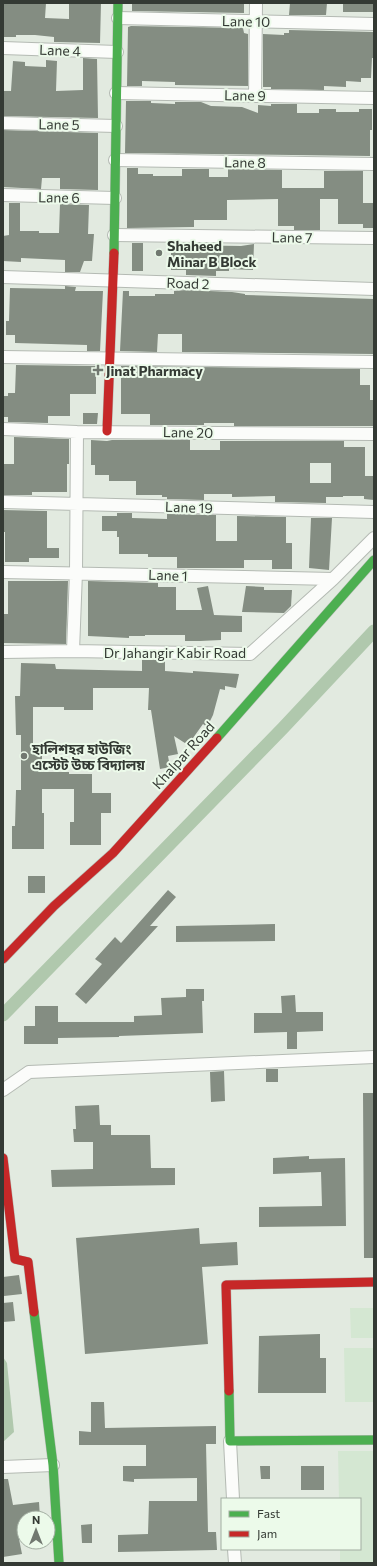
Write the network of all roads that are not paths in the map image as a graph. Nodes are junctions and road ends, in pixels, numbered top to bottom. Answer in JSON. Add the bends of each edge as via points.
{"nodes":[{"id":1,"x":118,"y":3,"type":"edge"},
{"id":2,"x":256,"y":3,"type":"edge"},
{"id":3,"x":118,"y":18,"type":"junction"},
{"id":4,"x":256,"y":21,"type":"junction"},
{"id":5,"x":374,"y":24,"type":"edge"},
{"id":6,"x":3,"y":48,"type":"edge"},
{"id":7,"x":117,"y":52,"type":"junction"},
{"id":8,"x":116,"y":93,"type":"junction"},
{"id":9,"x":255,"y":96,"type":"junction"},
{"id":10,"x":374,"y":98,"type":"edge"},
{"id":11,"x":3,"y":123,"type":"edge"},
{"id":12,"x":116,"y":126,"type":"junction"},
{"id":13,"x":115,"y":160,"type":"junction"},
{"id":14,"x":374,"y":164,"type":"edge"},
{"id":15,"x":3,"y":195,"type":"edge"},
{"id":16,"x":115,"y":198,"type":"junction"},
{"id":17,"x":114,"y":235,"type":"junction"},
{"id":18,"x":374,"y":238,"type":"edge"},
{"id":19,"x":3,"y":277,"type":"edge"},
{"id":20,"x":113,"y":281,"type":"junction"},
{"id":21,"x":374,"y":288,"type":"edge"},
{"id":22,"x":3,"y":358,"type":"edge"},
{"id":23,"x":111,"y":359,"type":"junction"},
{"id":24,"x":374,"y":362,"type":"edge"},
{"id":25,"x":3,"y":429,"type":"edge"},
{"id":26,"x":107,"y":431,"type":"junction"},
{"id":27,"x":77,"y":432,"type":"junction"},
{"id":28,"x":374,"y":434,"type":"edge"},
{"id":29,"x":3,"y":502,"type":"edge"},
{"id":30,"x":76,"y":503,"type":"junction"},
{"id":31,"x":374,"y":512,"type":"edge"},
{"id":32,"x":374,"y":538,"type":"edge"},
{"id":33,"x":374,"y":560,"type":"edge"},
{"id":34,"x":3,"y":572,"type":"edge"},
{"id":35,"x":76,"y":572,"type":"junction"},
{"id":36,"x":333,"y":579,"type":"junction"},
{"id":37,"x":73,"y":651,"type":"junction"},
{"id":38,"x":3,"y":652,"type":"edge"},
{"id":39,"x":3,"y":959,"type":"edge"},
{"id":40,"x":374,"y":1057,"type":"edge"},
{"id":41,"x":3,"y":1090,"type":"edge"},
{"id":42,"x":3,"y":1158,"type":"edge"},
{"id":43,"x":374,"y":1282,"type":"edge"},
{"id":44,"x":374,"y":1440,"type":"edge"},
{"id":45,"x":230,"y":1441,"type":"junction"},
{"id":46,"x":53,"y":1465,"type":"junction"},
{"id":47,"x":3,"y":1466,"type":"edge"},
{"id":48,"x":233,"y":1498,"type":"edge"},
{"id":49,"x":234,"y":1550,"type":"edge"},
{"id":50,"x":59,"y":1563,"type":"edge"},
{"id":51,"x":235,"y":1563,"type":"edge"}],
"edges":[{"from":1,"to":3,"type":"street"},
{"from":2,"to":4,"type":"street"},
{"from":3,"to":4,"type":"street","name":"Lane 10"},
{"from":3,"to":7,"type":"street"},
{"from":4,"to":5,"type":"street","name":"Lane 10"},
{"from":4,"to":9,"type":"street"},
{"from":6,"to":7,"type":"street","name":"Lane 4"},
{"from":7,"to":8,"type":"street"},
{"from":8,"to":9,"type":"street","name":"Lane 9"},
{"from":8,"to":12,"type":"street"},
{"from":9,"to":10,"type":"street","name":"Lane 9"},
{"from":11,"to":12,"type":"street","name":"Lane 5"},
{"from":12,"to":13,"type":"street"},
{"from":13,"to":14,"type":"street","name":"Lane 8"},
{"from":13,"to":16,"type":"street"},
{"from":15,"to":16,"type":"street","name":"Lane 6"},
{"from":16,"to":17,"type":"street"},
{"from":17,"to":18,"type":"street","name":"Lane 7"},
{"from":17,"to":20,"type":"street"},
{"from":19,"to":20,"type":"street","name":"Road 2"},
{"from":20,"to":21,"type":"street","name":"Road 2"},
{"from":20,"to":23,"type":"street"},
{"from":22,"to":23,"type":"street"},
{"from":23,"to":24,"type":"street"},
{"from":23,"to":26,"type":"street"},
{"from":25,"to":27,"type":"street","name":"Lane 20"},
{"from":26,"to":27,"type":"street","name":"Lane 20"},
{"from":26,"to":28,"type":"street","name":"Lane 20"},
{"from":27,"to":30,"type":"street"},
{"from":29,"to":30,"type":"street","name":"Lane 19"},
{"from":30,"to":31,"type":"street","name":"Lane 19"},
{"from":30,"to":35,"type":"street"},
{"from":32,"to":36,"type":"street","name":"Dr Jahangir Kabir Road"},
{"from":33,"to":39,"type":"street","name":"Khalpar Road","via":[[113,853],[54,906]]},
{"from":34,"to":35,"type":"street","name":"Lane 1"},
{"from":35,"to":36,"type":"street","name":"Lane 1"},
{"from":35,"to":37,"type":"street"},
{"from":36,"to":37,"type":"street","name":"Dr Jahangir Kabir Road","via":[[250,654]]},
{"from":37,"to":38,"type":"street","name":"Dr Jahangir Kabir Road"},
{"from":40,"to":41,"type":"street","via":[[29,1072]]},
{"from":42,"to":46,"type":"street","via":[[15,1259],[28,1262]]},
{"from":43,"to":45,"type":"street","via":[[226,1285]]},
{"from":44,"to":45,"type":"street"},
{"from":45,"to":48,"type":"street"},
{"from":46,"to":47,"type":"street"},
{"from":46,"to":50,"type":"street"},
{"from":49,"to":51,"type":"street"}]}
